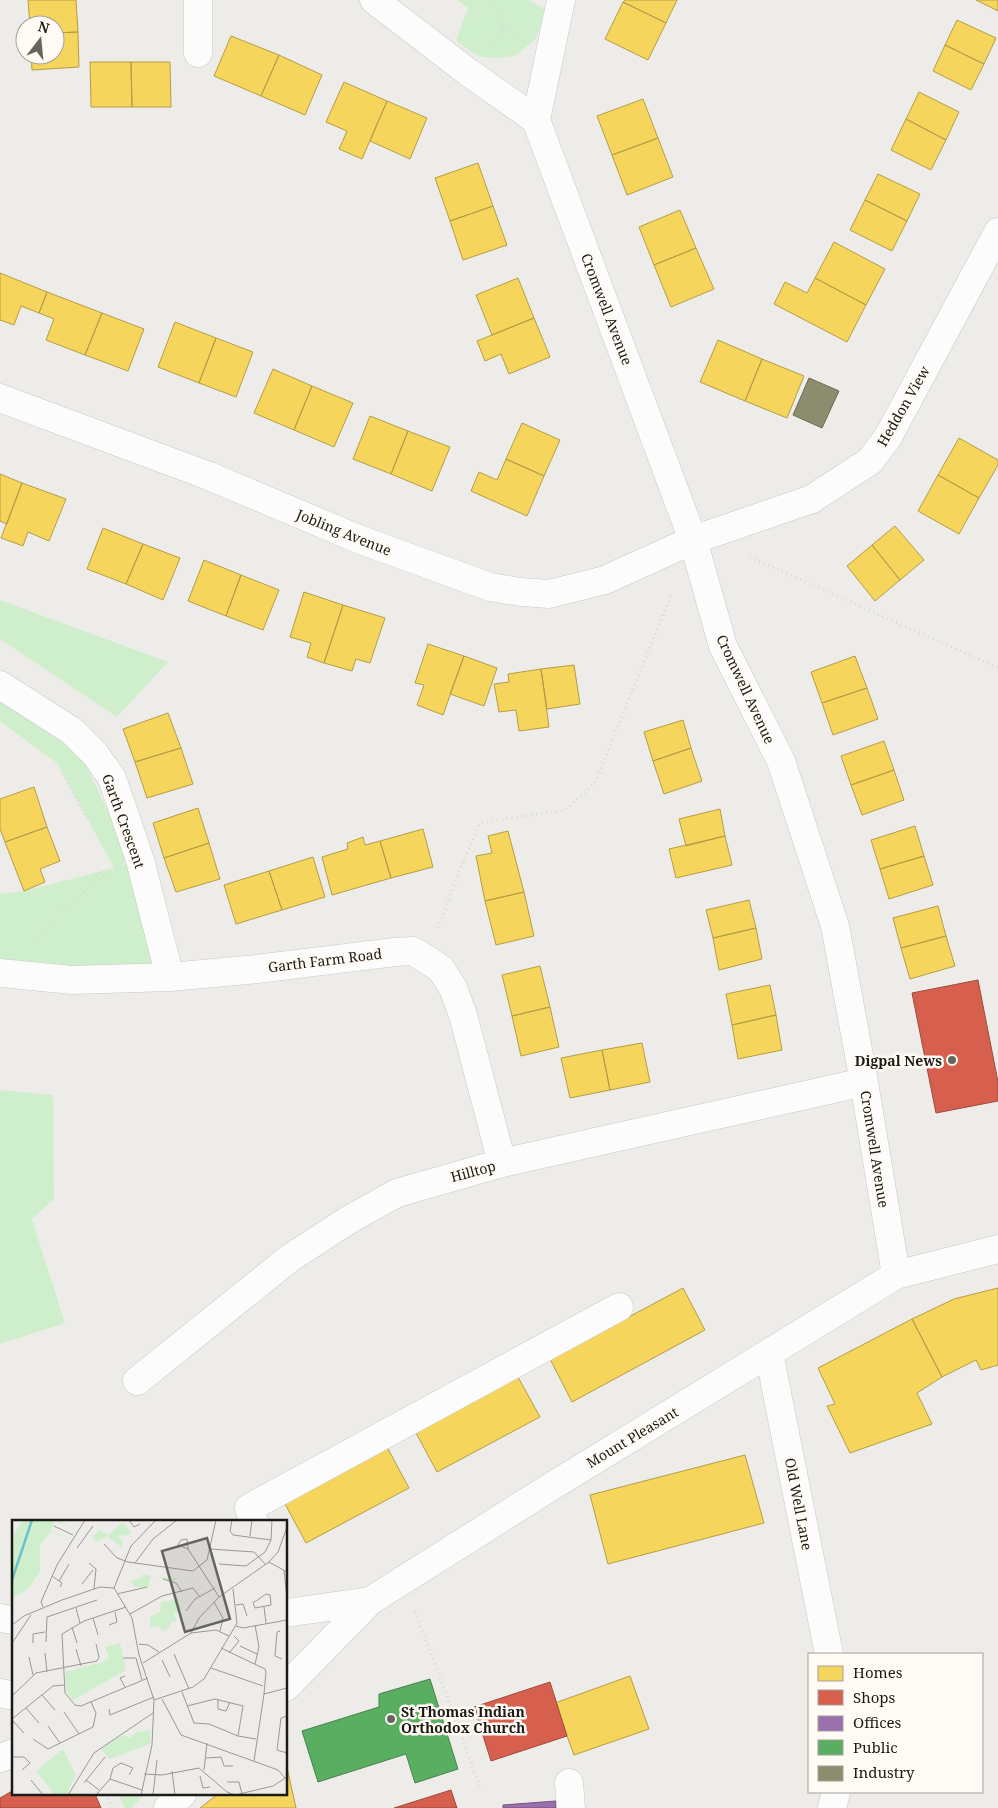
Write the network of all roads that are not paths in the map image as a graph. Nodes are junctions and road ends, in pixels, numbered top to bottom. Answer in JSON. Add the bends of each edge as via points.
{"nodes":[{"id":1,"x":198,"y":0,"type":"edge"},
{"id":2,"x":374,"y":0,"type":"edge"},
{"id":3,"x":561,"y":0,"type":"edge"},
{"id":4,"x":198,"y":53,"type":"dead end"},
{"id":5,"x":536,"y":120,"type":"junction"},
{"id":6,"x":996,"y":242,"type":"edge"},
{"id":7,"x":0,"y":398,"type":"edge"},
{"id":8,"x":699,"y":538,"type":"junction"},
{"id":9,"x":0,"y":685,"type":"edge"},
{"id":10,"x":4,"y":973,"type":"edge"},
{"id":11,"x":170,"y":976,"type":"junction"},
{"id":12,"x":864,"y":1082,"type":"junction"},
{"id":13,"x":502,"y":1163,"type":"junction"},
{"id":14,"x":998,"y":1249,"type":"edge"},
{"id":15,"x":896,"y":1275,"type":"junction"},
{"id":16,"x":619,"y":1307,"type":"dead end"},
{"id":17,"x":769,"y":1353,"type":"junction"},
{"id":18,"x":137,"y":1381,"type":"dead end"},
{"id":19,"x":253,"y":1520,"type":"edge"},
{"id":20,"x":370,"y":1601,"type":"junction"},
{"id":21,"x":288,"y":1609,"type":"edge"},
{"id":22,"x":829,"y":1653,"type":"edge"},
{"id":23,"x":288,"y":1685,"type":"edge"},
{"id":24,"x":12,"y":1754,"type":"edge"},
{"id":25,"x":0,"y":1758,"type":"edge"},
{"id":26,"x":836,"y":1793,"type":"edge"},
{"id":27,"x":180,"y":1796,"type":"edge"},
{"id":28,"x":168,"y":1808,"type":"edge"},
{"id":29,"x":832,"y":1808,"type":"edge"}],
"edges":[{"from":1,"to":4,"type":"street"},
{"from":2,"to":5,"type":"street"},
{"from":3,"to":5,"type":"street"},
{"from":5,"to":8,"type":"street","name":"Cromwell Avenue"},
{"from":6,"to":8,"type":"street","name":"Heddon View","via":[[888,437],[870,461],[812,499]]},
{"from":7,"to":8,"type":"street","name":"Jobling Avenue","via":[[209,476],[361,540],[490,587],[549,594],[605,580]]},
{"from":8,"to":12,"type":"street","name":"Cromwell Avenue","via":[[722,646],[781,761],[835,926]]},
{"from":9,"to":11,"type":"street","name":"Garth Crescent","via":[[72,731],[95,754],[112,778],[140,860]]},
{"from":10,"to":11,"type":"street","name":"Garth Farm Road","via":[[72,980]]},
{"from":11,"to":13,"type":"street","name":"Garth Farm Road","via":[[395,952],[413,951],[426,958],[441,970],[453,988]]},
{"from":12,"to":13,"type":"street","name":"Hilltop"},
{"from":12,"to":15,"type":"street","name":"Cromwell Avenue"},
{"from":13,"to":18,"type":"street","name":"Hilltop","via":[[397,1193],[350,1219],[290,1258]]},
{"from":14,"to":15,"type":"street","name":"Mount Pleasant"},
{"from":15,"to":17,"type":"street","name":"Mount Pleasant"},
{"from":16,"to":19,"type":"street","via":[[249,1508]]},
{"from":17,"to":20,"type":"street","name":"Mount Pleasant"},
{"from":17,"to":22,"type":"street","name":"Old Well Lane"},
{"from":20,"to":21,"type":"street"},
{"from":20,"to":23,"type":"street"},
{"from":24,"to":25,"type":"street"},
{"from":26,"to":29,"type":"street"},
{"from":27,"to":28,"type":"street"}]}
